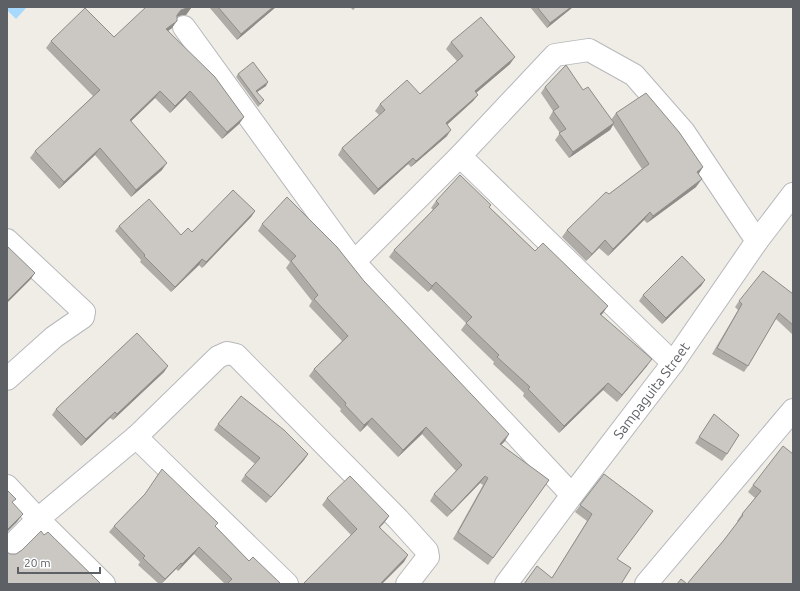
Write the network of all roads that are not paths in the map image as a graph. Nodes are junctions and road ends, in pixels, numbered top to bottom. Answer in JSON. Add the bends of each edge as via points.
{"nodes":[{"id":1,"x":184,"y":27,"type":"dead end"},
{"id":2,"x":460,"y":156,"type":"junction"},
{"id":3,"x":793,"y":194,"type":"edge"},
{"id":4,"x":7,"y":240,"type":"edge"},
{"id":5,"x":757,"y":241,"type":"junction"},
{"id":6,"x":354,"y":262,"type":"junction"},
{"id":7,"x":673,"y":363,"type":"junction"},
{"id":8,"x":7,"y":380,"type":"edge"},
{"id":9,"x":793,"y":410,"type":"edge"},
{"id":10,"x":136,"y":438,"type":"junction"},
{"id":11,"x":7,"y":486,"type":"edge"},
{"id":12,"x":572,"y":495,"type":"junction"},
{"id":13,"x":38,"y":519,"type":"junction"},
{"id":14,"x":7,"y":550,"type":"edge"},
{"id":15,"x":104,"y":584,"type":"edge"},
{"id":16,"x":287,"y":584,"type":"edge"},
{"id":17,"x":407,"y":584,"type":"edge"},
{"id":18,"x":506,"y":584,"type":"edge"},
{"id":19,"x":646,"y":584,"type":"edge"}],
"edges":[{"from":1,"to":6,"type":"street"},
{"from":2,"to":5,"type":"street","via":[[555,55],[589,50],[634,76],[679,126]]},
{"from":2,"to":6,"type":"street"},
{"from":2,"to":7,"type":"street"},
{"from":3,"to":5,"type":"street","name":"Sampaguita Street"},
{"from":4,"to":8,"type":"street","via":[[84,312],[83,317],[54,337]]},
{"from":5,"to":7,"type":"street","name":"Sampaguita Street"},
{"from":6,"to":12,"type":"street"},
{"from":7,"to":12,"type":"street","name":"Sampaguita Street"},
{"from":9,"to":19,"type":"street"},
{"from":10,"to":13,"type":"street"},
{"from":10,"to":16,"type":"street"},
{"from":10,"to":17,"type":"street","via":[[218,357],[227,353],[236,355],[427,551],[428,557]]},
{"from":11,"to":13,"type":"street"},
{"from":12,"to":18,"type":"street","name":"Sampaguita Street"},
{"from":13,"to":14,"type":"street"},
{"from":13,"to":15,"type":"street"}]}
